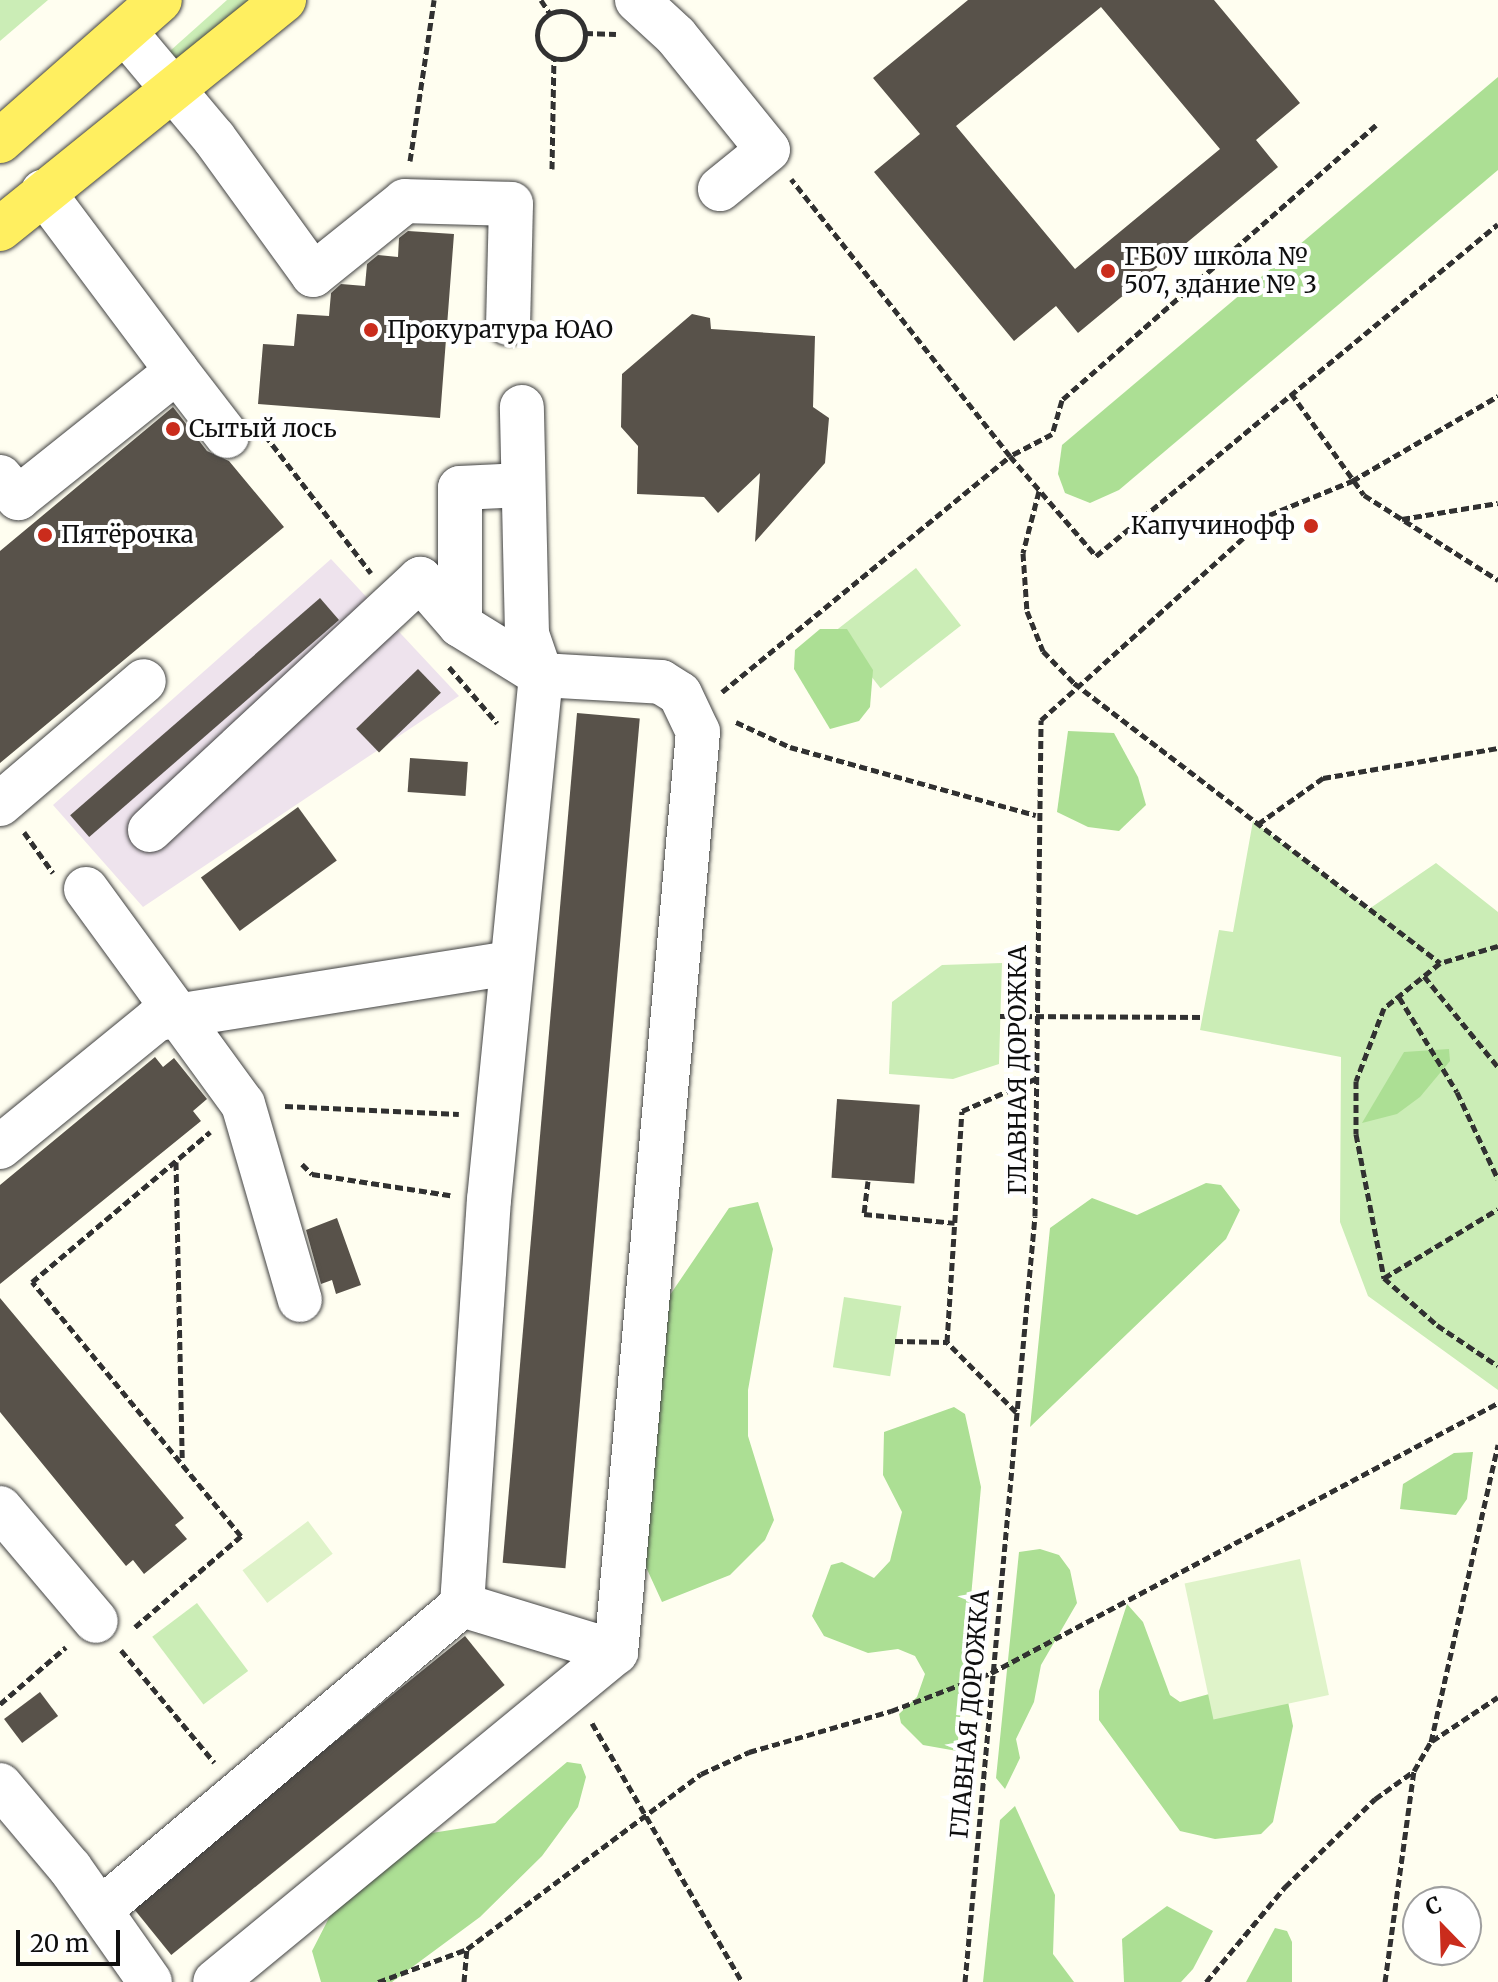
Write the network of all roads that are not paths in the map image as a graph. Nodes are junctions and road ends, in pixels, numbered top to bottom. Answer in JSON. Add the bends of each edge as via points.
{"nodes":[{"id":1,"x":160,"y":0,"type":"edge"},
{"id":2,"x":284,"y":0,"type":"edge"},
{"id":3,"x":637,"y":0,"type":"edge"},
{"id":4,"x":125,"y":32,"type":"junction"},
{"id":5,"x":173,"y":89,"type":"junction"},
{"id":6,"x":0,"y":141,"type":"edge"},
{"id":7,"x":720,"y":189,"type":"dead end"},
{"id":8,"x":43,"y":192,"type":"junction"},
{"id":9,"x":0,"y":229,"type":"edge"},
{"id":10,"x":508,"y":323,"type":"dead end"},
{"id":11,"x":177,"y":371,"type":"junction"},
{"id":12,"x":522,"y":407,"type":"dead end"},
{"id":13,"x":227,"y":436,"type":"dead end"},
{"id":14,"x":0,"y":477,"type":"edge"},
{"id":15,"x":523,"y":485,"type":"junction"},
{"id":16,"x":460,"y":625,"type":"junction"},
{"id":17,"x":541,"y":675,"type":"junction"},
{"id":18,"x":144,"y":681,"type":"dead end"},
{"id":19,"x":1,"y":801,"type":"edge"},
{"id":20,"x":150,"y":830,"type":"dead end"},
{"id":21,"x":86,"y":889,"type":"dead end"},
{"id":22,"x":511,"y":963,"type":"junction"},
{"id":23,"x":180,"y":1015,"type":"junction"},
{"id":24,"x":0,"y":1147,"type":"edge"},
{"id":25,"x":300,"y":1300,"type":"dead end"},
{"id":26,"x":0,"y":1508,"type":"edge"},
{"id":27,"x":462,"y":1605,"type":"junction"},
{"id":28,"x":106,"y":1632,"type":"road end"},
{"id":29,"x":616,"y":1652,"type":"junction"},
{"id":30,"x":0,"y":1785,"type":"edge"},
{"id":31,"x":100,"y":1910,"type":"junction"},
{"id":32,"x":150,"y":1982,"type":"edge"},
{"id":33,"x":215,"y":1982,"type":"edge"}],
"edges":[{"from":1,"to":4,"type":"main road"},
{"from":2,"to":5,"type":"main road"},
{"from":3,"to":7,"type":"street","via":[[676,36],[768,150]]},
{"from":4,"to":5,"type":"street"},
{"from":4,"to":6,"type":"main road"},
{"from":5,"to":8,"type":"main road"},
{"from":5,"to":10,"type":"street","via":[[313,275],[405,201],[511,204]]},
{"from":8,"to":9,"type":"main road"},
{"from":8,"to":11,"type":"street"},
{"from":11,"to":13,"type":"street"},
{"from":11,"to":14,"type":"street","via":[[18,498]]},
{"from":12,"to":15,"type":"street"},
{"from":15,"to":16,"type":"street","via":[[460,488]]},
{"from":15,"to":17,"type":"street","via":[[527,634]]},
{"from":16,"to":17,"type":"street"},
{"from":16,"to":20,"type":"street","via":[[420,579]]},
{"from":17,"to":22,"type":"street"},
{"from":17,"to":29,"type":"street","via":[[661,682],[699,711]]},
{"from":18,"to":19,"type":"street"},
{"from":21,"to":23,"type":"street"},
{"from":22,"to":23,"type":"street"},
{"from":22,"to":27,"type":"street"},
{"from":23,"to":24,"type":"street","via":[[157,1019]]},
{"from":23,"to":25,"type":"street","via":[[243,1104]]},
{"from":26,"to":28,"type":"street"},
{"from":27,"to":29,"type":"street"},
{"from":27,"to":31,"type":"street"},
{"from":29,"to":33,"type":"street"},
{"from":30,"to":31,"type":"street"},
{"from":31,"to":32,"type":"street"}]}
